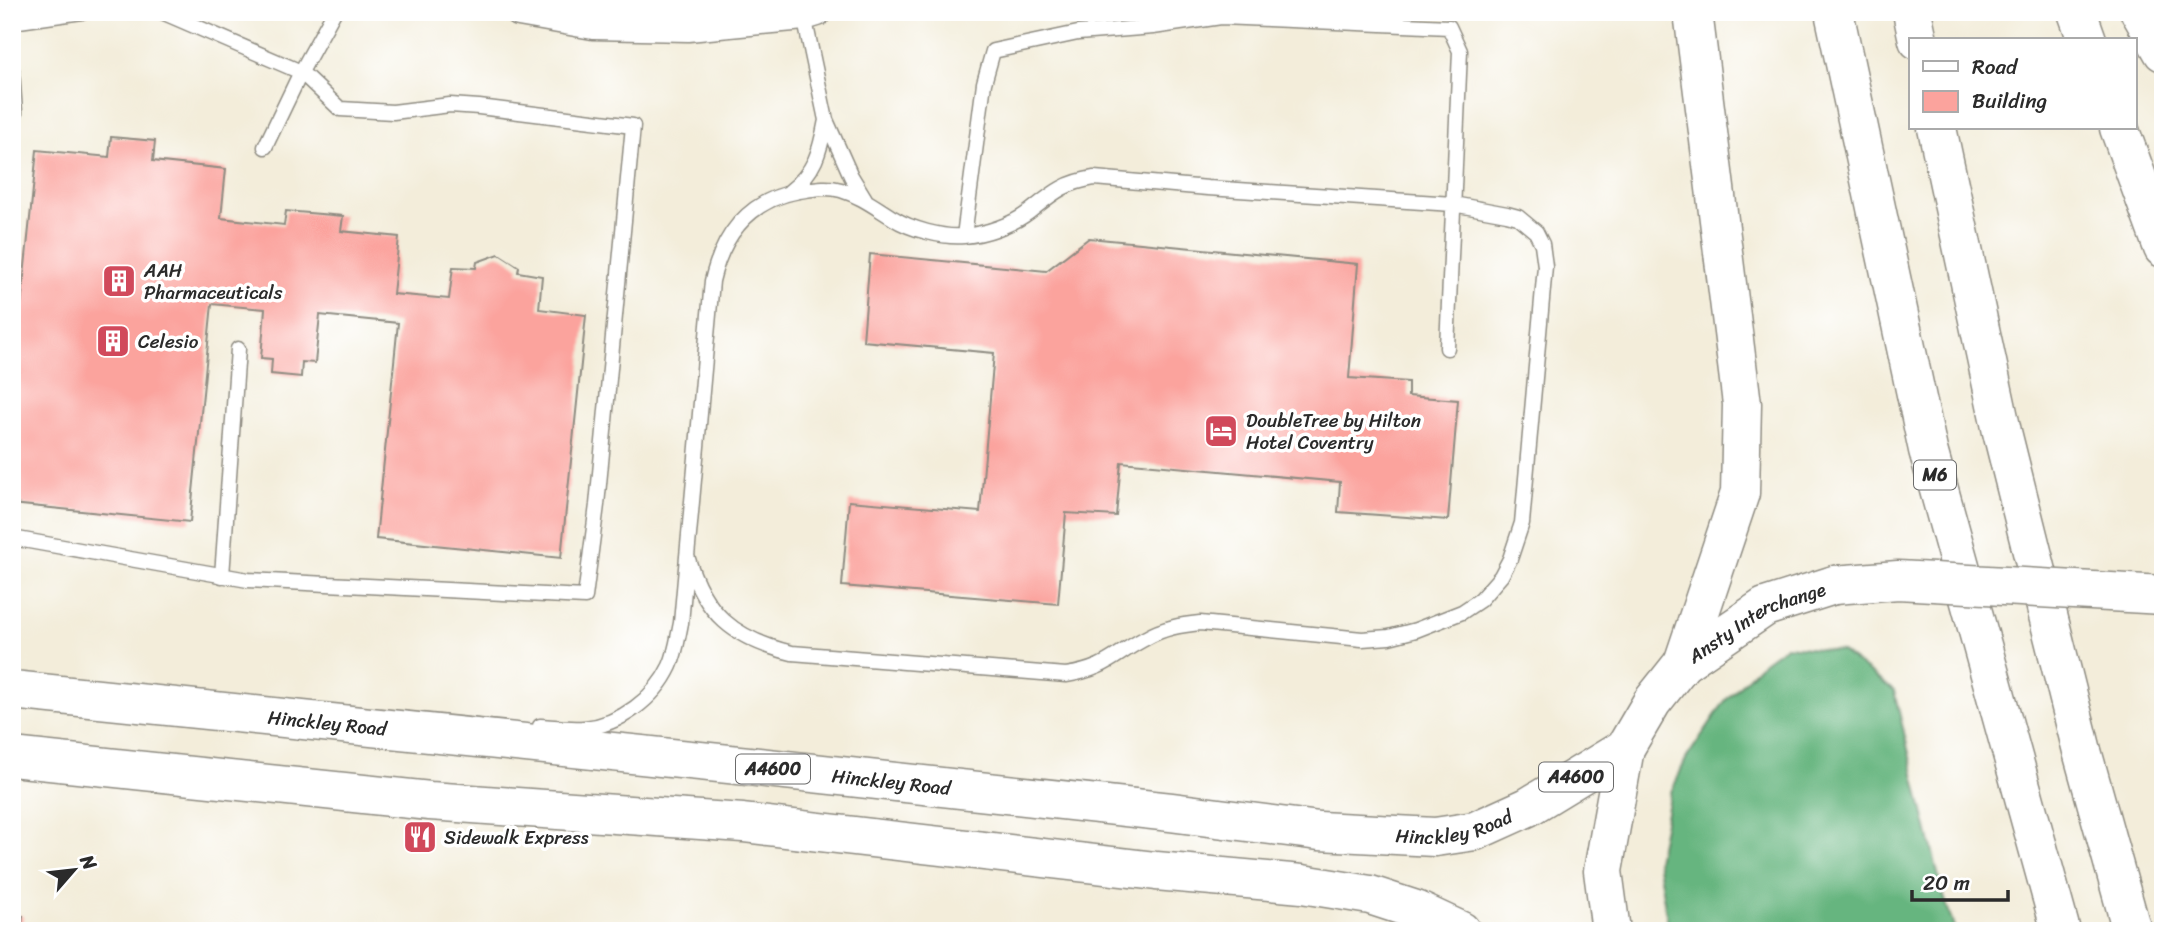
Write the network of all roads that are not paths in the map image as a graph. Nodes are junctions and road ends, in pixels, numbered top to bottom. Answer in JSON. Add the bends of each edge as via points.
{"nodes":[{"id":1,"x":82,"y":12,"type":"edge"},
{"id":2,"x":163,"y":12,"type":"edge"},
{"id":3,"x":334,"y":12,"type":"edge"},
{"id":4,"x":1693,"y":12,"type":"edge"},
{"id":5,"x":1834,"y":12,"type":"edge"},
{"id":6,"x":1912,"y":12,"type":"edge"},
{"id":7,"x":2077,"y":12,"type":"edge"},
{"id":8,"x":2140,"y":12,"type":"edge"},
{"id":9,"x":533,"y":13,"type":"edge"},
{"id":10,"x":811,"y":14,"type":"edge"},
{"id":11,"x":12,"y":22,"type":"edge"},
{"id":12,"x":1918,"y":38,"type":"edge"},
{"id":13,"x":2087,"y":38,"type":"edge"},
{"id":14,"x":2163,"y":52,"type":"edge"},
{"id":15,"x":12,"y":70,"type":"edge"},
{"id":16,"x":301,"y":72,"type":"junction"},
{"id":17,"x":826,"y":120,"type":"junction"},
{"id":18,"x":1937,"y":130,"type":"edge"},
{"id":19,"x":2120,"y":130,"type":"edge"},
{"id":20,"x":265,"y":148,"type":"dead end"},
{"id":21,"x":12,"y":149,"type":"edge"},
{"id":22,"x":788,"y":193,"type":"junction"},
{"id":23,"x":865,"y":199,"type":"junction"},
{"id":24,"x":1453,"y":204,"type":"junction"},
{"id":25,"x":964,"y":236,"type":"junction"},
{"id":26,"x":2163,"y":248,"type":"edge"},
{"id":27,"x":1447,"y":348,"type":"dead end"},
{"id":28,"x":238,"y":349,"type":"dead end"},
{"id":29,"x":12,"y":538,"type":"edge"},
{"id":30,"x":687,"y":556,"type":"junction"},
{"id":31,"x":222,"y":576,"type":"junction"},
{"id":32,"x":2163,"y":595,"type":"edge"},
{"id":33,"x":1683,"y":663,"type":"junction"},
{"id":34,"x":12,"y":690,"type":"edge"},
{"id":35,"x":293,"y":719,"type":"junction"},
{"id":36,"x":488,"y":725,"type":"dead end"},
{"id":37,"x":529,"y":726,"type":"dead end"},
{"id":38,"x":1625,"y":748,"type":"junction"},
{"id":39,"x":12,"y":757,"type":"edge"},
{"id":40,"x":1461,"y":931,"type":"edge"},
{"id":41,"x":1611,"y":931,"type":"edge"},
{"id":42,"x":2061,"y":931,"type":"edge"},
{"id":43,"x":2132,"y":931,"type":"edge"}],
"edges":[{"from":1,"to":11,"type":"lane"},
{"from":2,"to":16,"type":"lane"},
{"from":3,"to":16,"type":"lane"},
{"from":4,"to":33,"type":"highway","via":[[1742,416],[1740,493]]},
{"from":5,"to":42,"type":"highway","number":"M6","via":[[1928,450]]},
{"from":6,"to":12,"type":"highway"},
{"from":7,"to":13,"type":"highway"},
{"from":8,"to":14,"type":"highway"},
{"from":9,"to":10,"type":"street","via":[[593,25],[688,27]]},
{"from":10,"to":17,"type":"lane"},
{"from":15,"to":21,"type":"lane"},
{"from":16,"to":20,"type":"lane"},
{"from":16,"to":31,"type":"lane","via":[[340,109],[393,112],[450,105],[633,127],[585,597]]},
{"from":17,"to":22,"type":"lane","via":[[814,165],[803,182]]},
{"from":17,"to":23,"type":"lane"},
{"from":18,"to":43,"type":"highway","via":[[2002,432]]},
{"from":19,"to":26,"type":"highway"},
{"from":22,"to":23,"type":"lane","via":[[818,188]]},
{"from":22,"to":30,"type":"lane","via":[[741,220],[717,261]]},
{"from":23,"to":25,"type":"lane","via":[[895,220],[923,231]]},
{"from":24,"to":25,"type":"lane","via":[[1094,178],[1060,188],[1027,214],[999,228]]},
{"from":24,"to":25,"type":"lane","via":[[1460,51],[1450,27],[1221,17],[1078,33],[993,51]]},
{"from":24,"to":27,"type":"lane"},
{"from":24,"to":30,"type":"lane","via":[[1518,217],[1536,232],[1545,255],[1522,523],[1501,576],[1462,612],[1416,630],[1362,639],[1183,624],[1145,638],[1090,671],[1041,674],[771,648],[734,631],[719,617],[693,577]]},
{"from":28,"to":31,"type":"lane"},
{"from":29,"to":31,"type":"lane"},
{"from":30,"to":37,"type":"lane","via":[[677,642],[661,682],[627,713],[606,723],[585,728]]},
{"from":32,"to":33,"type":"highway","name":"Ansty Interchange","bridge":true,"via":[[1898,580],[1834,585],[1765,607]]},
{"from":33,"to":38,"type":"highway","name":"Ansty Interchange","via":[[1652,702]]},
{"from":34,"to":35,"type":"highway","name":"Hinckley Road","number":"A4600"},
{"from":35,"to":36,"type":"lane"},
{"from":35,"to":38,"type":"highway","name":"Hinckley Road","number":"A4600","via":[[1319,831],[1435,837],[1475,831],[1528,807]]},
{"from":38,"to":41,"type":"highway","name":"Ansty Interchange","via":[[1602,871]]},
{"from":39,"to":40,"type":"highway","via":[[430,801],[743,823],[1302,884],[1370,895]]}]}
